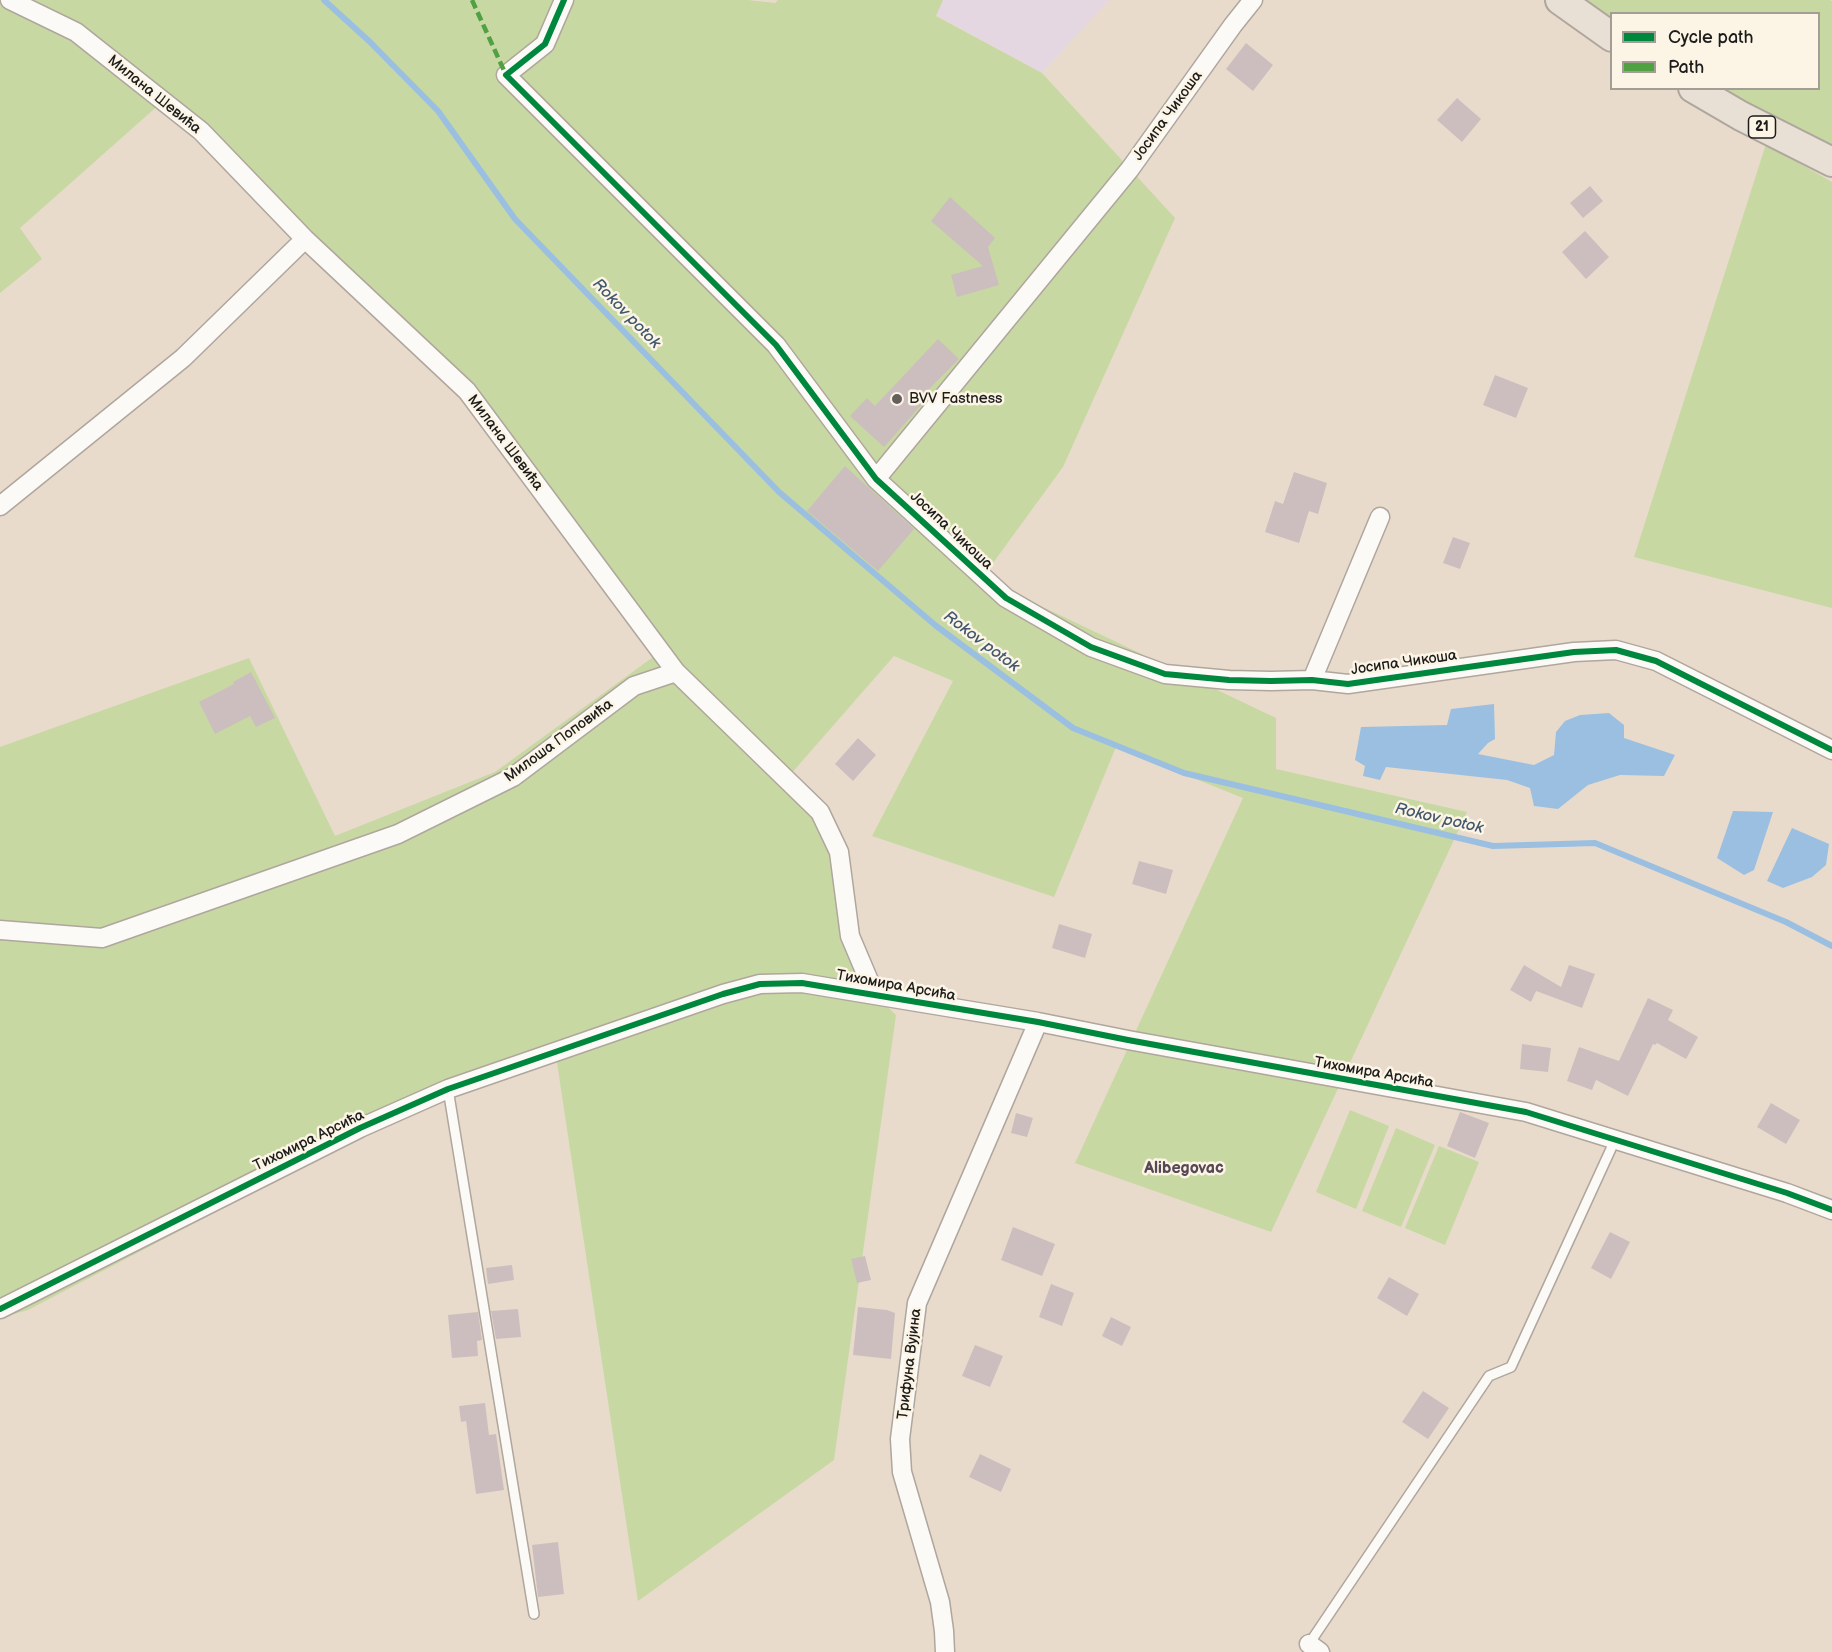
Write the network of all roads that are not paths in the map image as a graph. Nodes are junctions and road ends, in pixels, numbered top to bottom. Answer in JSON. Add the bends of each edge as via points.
{"nodes":[{"id":1,"x":10,"y":0,"type":"edge"},
{"id":2,"x":564,"y":0,"type":"edge"},
{"id":3,"x":1253,"y":0,"type":"edge"},
{"id":4,"x":1560,"y":0,"type":"edge"},
{"id":5,"x":1610,"y":36,"type":"edge"},
{"id":6,"x":1696,"y":90,"type":"edge"},
{"id":7,"x":1832,"y":162,"type":"edge"},
{"id":8,"x":305,"y":238,"type":"junction"},
{"id":9,"x":876,"y":479,"type":"junction"},
{"id":10,"x":0,"y":506,"type":"edge"},
{"id":11,"x":1380,"y":518,"type":"dead end"},
{"id":12,"x":676,"y":672,"type":"junction"},
{"id":13,"x":1312,"y":680,"type":"junction"},
{"id":14,"x":1832,"y":750,"type":"edge"},
{"id":15,"x":0,"y":930,"type":"edge"},
{"id":16,"x":875,"y":995,"type":"junction"},
{"id":17,"x":1038,"y":1022,"type":"junction"},
{"id":18,"x":448,"y":1089,"type":"junction"},
{"id":19,"x":1615,"y":1140,"type":"junction"},
{"id":20,"x":1832,"y":1210,"type":"edge"},
{"id":21,"x":0,"y":1309,"type":"edge"},
{"id":22,"x":534,"y":1614,"type":"dead end"},
{"id":23,"x":1314,"y":1648,"type":"edge"},
{"id":24,"x":945,"y":1652,"type":"edge"}],
"edges":[{"from":1,"to":8,"type":"street","name":"Милана Шевића","via":[[76,32],[201,131]]},
{"from":2,"to":9,"type":"street","via":[[545,44],[506,75],[776,345]]},
{"from":3,"to":9,"type":"street","name":"Јосипа Чикоша","via":[[1130,169]]},
{"from":4,"to":5,"type":"main road"},
{"from":6,"to":7,"type":"main road","number":"21"},
{"from":8,"to":10,"type":"street","via":[[183,358]]},
{"from":8,"to":12,"type":"street","name":"Милана Шевића","via":[[467,391]]},
{"from":9,"to":13,"type":"street","name":"Јосипа Чикоша","via":[[1006,598],[1091,647],[1165,674],[1229,680]]},
{"from":11,"to":13,"type":"street"},
{"from":12,"to":15,"type":"street","name":"Милоша Поповића","via":[[634,686],[513,777],[398,834],[102,938]]},
{"from":12,"to":16,"type":"street","via":[[820,812],[839,852],[850,936]]},
{"from":13,"to":14,"type":"street","name":"Јосипа Чикоша","via":[[1348,684],[1574,652],[1616,650],[1656,662]]},
{"from":16,"to":17,"type":"street","name":"Тихомира Арсића"},
{"from":16,"to":18,"type":"street","name":"Тихомира Арсића","via":[[802,983],[760,984]]},
{"from":17,"to":19,"type":"street","name":"Тихомира Арсића","via":[[1526,1112]]},
{"from":17,"to":24,"type":"street","name":"Трифуна Вујина","via":[[917,1303],[900,1439],[902,1472],[940,1602]]},
{"from":18,"to":21,"type":"street","name":"Тихомира Арсића","via":[[360,1128]]},
{"from":18,"to":22,"type":"lane"},
{"from":19,"to":20,"type":"street","name":"Тихомира Арсића"},
{"from":19,"to":23,"type":"lane","via":[[1511,1367],[1489,1376]]}]}
